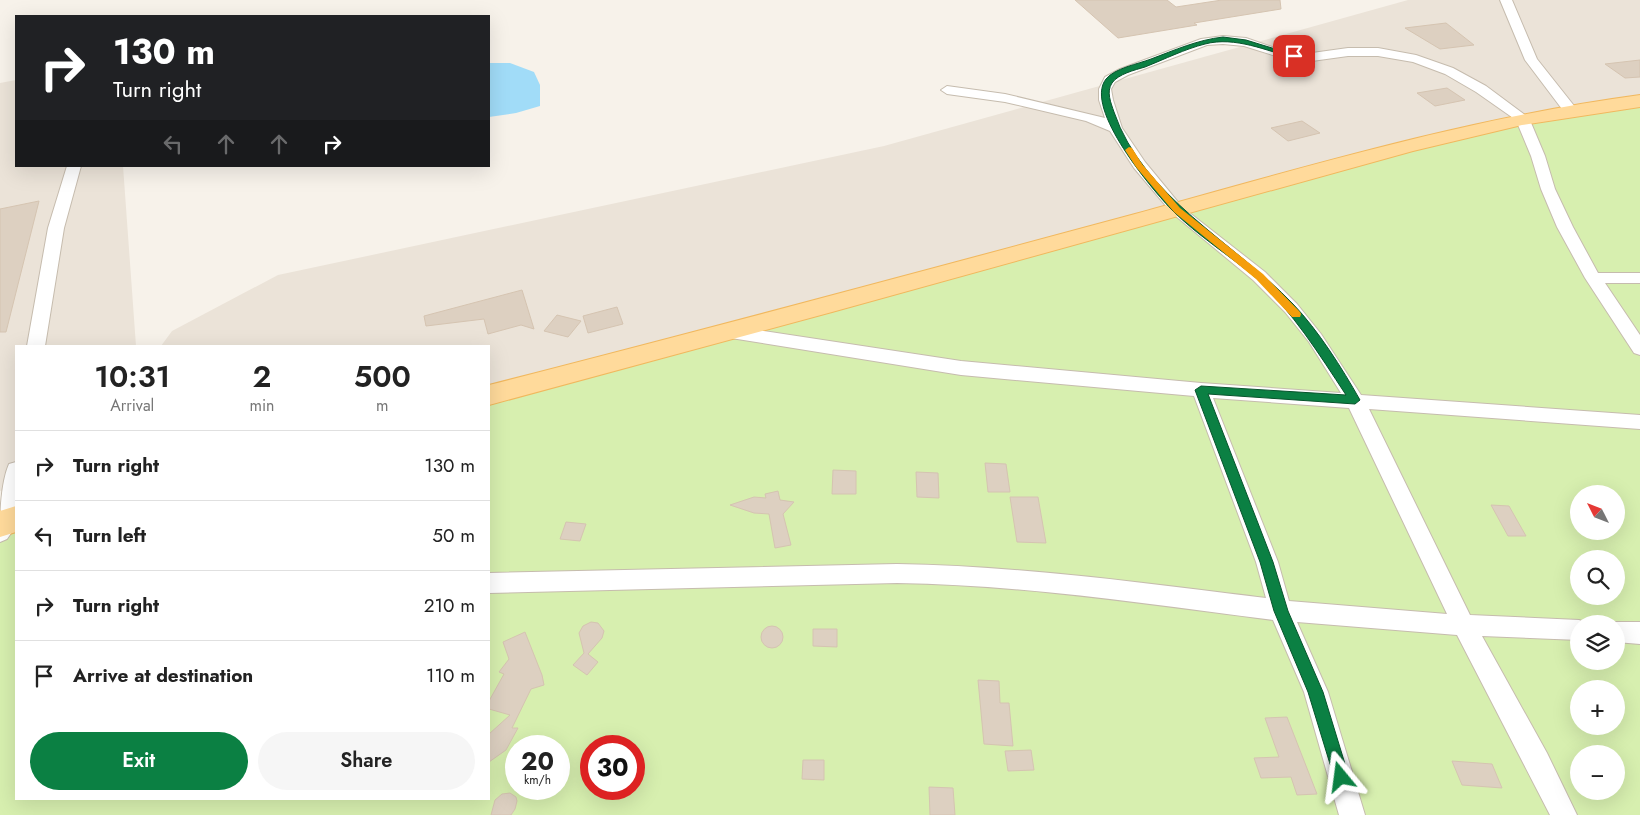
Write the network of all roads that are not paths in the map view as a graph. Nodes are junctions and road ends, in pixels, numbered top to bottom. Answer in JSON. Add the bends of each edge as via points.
{"nodes":[{"id":1,"x":1506,"y":0,"type":"edge"},
{"id":2,"x":947,"y":90,"type":"dead end"},
{"id":3,"x":1640,"y":101,"type":"edge"},
{"id":4,"x":1570,"y":110,"type":"junction"},
{"id":5,"x":1522,"y":118,"type":"junction"},
{"id":6,"x":1115,"y":128,"type":"junction"},
{"id":7,"x":74,"y":167,"type":"edge"},
{"id":8,"x":1177,"y":210,"type":"junction"},
{"id":9,"x":1593,"y":278,"type":"junction"},
{"id":10,"x":1640,"y":278,"type":"edge"},
{"id":11,"x":731,"y":332,"type":"junction"},
{"id":12,"x":36,"y":345,"type":"edge"},
{"id":13,"x":1640,"y":349,"type":"edge"},
{"id":14,"x":1201,"y":390,"type":"junction"},
{"id":15,"x":490,"y":395,"type":"edge"},
{"id":16,"x":1355,"y":400,"type":"junction"},
{"id":17,"x":1640,"y":422,"type":"edge"},
{"id":18,"x":15,"y":476,"type":"edge"},
{"id":19,"x":6,"y":525,"type":"edge"},
{"id":20,"x":490,"y":583,"type":"edge"},
{"id":21,"x":1281,"y":611,"type":"junction"},
{"id":22,"x":1464,"y":626,"type":"junction"},
{"id":23,"x":1570,"y":630,"type":"edge"},
{"id":24,"x":1625,"y":632,"type":"edge"},
{"id":25,"x":1640,"y":633,"type":"edge"},
{"id":26,"x":1352,"y":815,"type":"edge"},
{"id":27,"x":1564,"y":815,"type":"edge"}],
"edges":[{"from":1,"to":4,"type":"street","via":[[1531,60]]},
{"from":2,"to":6,"type":"street","via":[[1005,98],[1090,118]]},
{"from":3,"to":4,"type":"main road"},
{"from":4,"to":5,"type":"main road"},
{"from":5,"to":6,"type":"street","via":[[1481,88],[1416,59],[1378,52],[1294,56],[1246,42],[1223,40],[1205,42],[1110,80],[1105,89],[1106,100]]},
{"from":5,"to":8,"type":"main road","via":[[1405,146]]},
{"from":5,"to":9,"type":"street","via":[[1548,189]]},
{"from":6,"to":8,"type":"street","via":[[1139,165]]},
{"from":7,"to":12,"type":"street","via":[[56,228]]},
{"from":8,"to":11,"type":"main road"},
{"from":8,"to":16,"type":"street","via":[[1260,276],[1291,308]]},
{"from":9,"to":10,"type":"street"},
{"from":9,"to":13,"type":"street"},
{"from":11,"to":14,"type":"street","via":[[961,368]]},
{"from":11,"to":15,"type":"main road"},
{"from":14,"to":16,"type":"street"},
{"from":14,"to":21,"type":"street","via":[[1267,562]]},
{"from":16,"to":17,"type":"street"},
{"from":16,"to":22,"type":"street"},
{"from":18,"to":19,"type":"street"},
{"from":20,"to":21,"type":"street","via":[[843,576],[894,572],[1030,580]]},
{"from":21,"to":22,"type":"street"},
{"from":21,"to":26,"type":"street","via":[[1316,692]]},
{"from":22,"to":23,"type":"street"},
{"from":22,"to":27,"type":"street"},
{"from":24,"to":25,"type":"street"}]}
